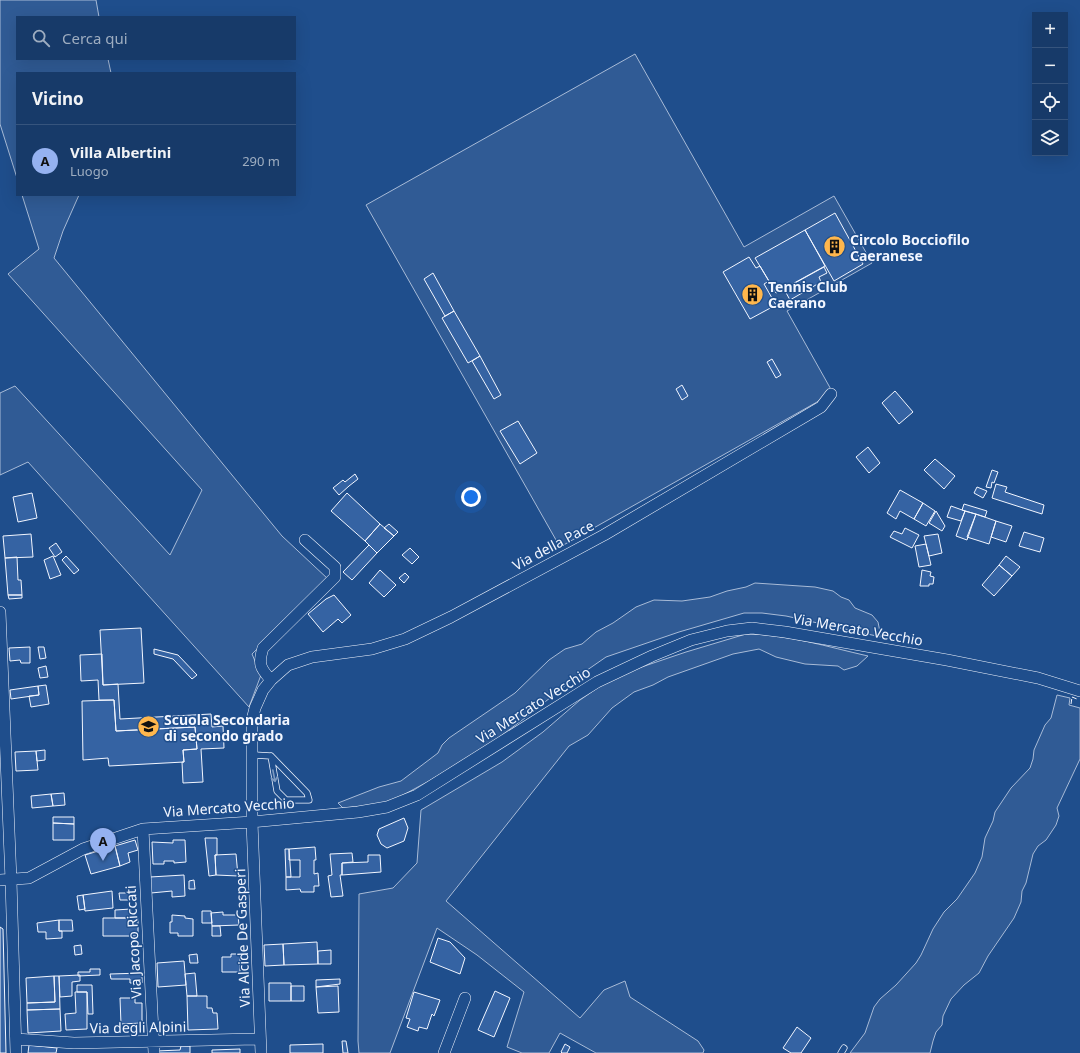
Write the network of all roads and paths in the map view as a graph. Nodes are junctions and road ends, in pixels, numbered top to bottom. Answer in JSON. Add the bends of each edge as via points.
{"nodes":[{"id":1,"x":831,"y":394,"type":"dead end"},
{"id":2,"x":304,"y":540,"type":"dead end"},
{"id":3,"x":0,"y":612,"type":"edge"},
{"id":4,"x":271,"y":680,"type":"junction"},
{"id":5,"x":1080,"y":691,"type":"edge"},
{"id":6,"x":252,"y":755,"type":"junction"},
{"id":7,"x":271,"y":756,"type":"junction"},
{"id":8,"x":3,"y":785,"type":"edge"},
{"id":9,"x":252,"y":822,"type":"junction"},
{"id":10,"x":143,"y":829,"type":"junction"},
{"id":11,"x":6,"y":880,"type":"edge"},
{"id":12,"x":465,"y":998,"type":"dead end"},
{"id":13,"x":16,"y":1039,"type":"junction"},
{"id":14,"x":260,"y":1039,"type":"junction"},
{"id":15,"x":154,"y":1047,"type":"edge"},
{"id":16,"x":16,"y":1053,"type":"edge"},
{"id":17,"x":261,"y":1053,"type":"edge"},
{"id":18,"x":444,"y":1053,"type":"edge"}],
"edges":[{"from":1,"to":4,"type":"street","name":"Via della Pace","via":[[821,407],[604,535],[451,617],[404,639],[378,647],[312,657],[288,665]]},
{"from":2,"to":4,"type":"street","via":[[335,567],[335,577],[263,648],[260,659],[262,670]]},
{"from":3,"to":8,"type":"street"},
{"from":4,"to":6,"type":"street","name":"Via della Pace","via":[[255,708],[252,720]]},
{"from":5,"to":9,"type":"street","name":"Via Mercato Vecchio","via":[[1038,678],[785,632],[752,628],[727,631],[691,640],[597,682],[417,795],[387,806],[358,812]]},
{"from":6,"to":7,"type":"lane"},
{"from":6,"to":9,"type":"street","name":"Via della Pace"},
{"from":7,"to":7,"type":"lane","one_way":true,"via":[[277,791],[286,800],[309,800],[307,793]]},
{"from":8,"to":11,"type":"street"},
{"from":9,"to":10,"type":"street","name":"Via Mercato Vecchio"},
{"from":9,"to":14,"type":"street","name":"Via Alcide De Gasperi"},
{"from":10,"to":11,"type":"street","name":"Via Mercato Vecchio","via":[[83,849],[29,878]]},
{"from":10,"to":15,"type":"street","name":"Via Jacopo Riccati"},
{"from":11,"to":13,"type":"street"},
{"from":12,"to":18,"type":"street"},
{"from":13,"to":15,"type":"street","name":"Via degli Alpini"},
{"from":13,"to":16,"type":"street"},
{"from":14,"to":15,"type":"street","name":"Via degli Alpini"},
{"from":14,"to":17,"type":"street","name":"Via Alcide De Gasperi"}]}
